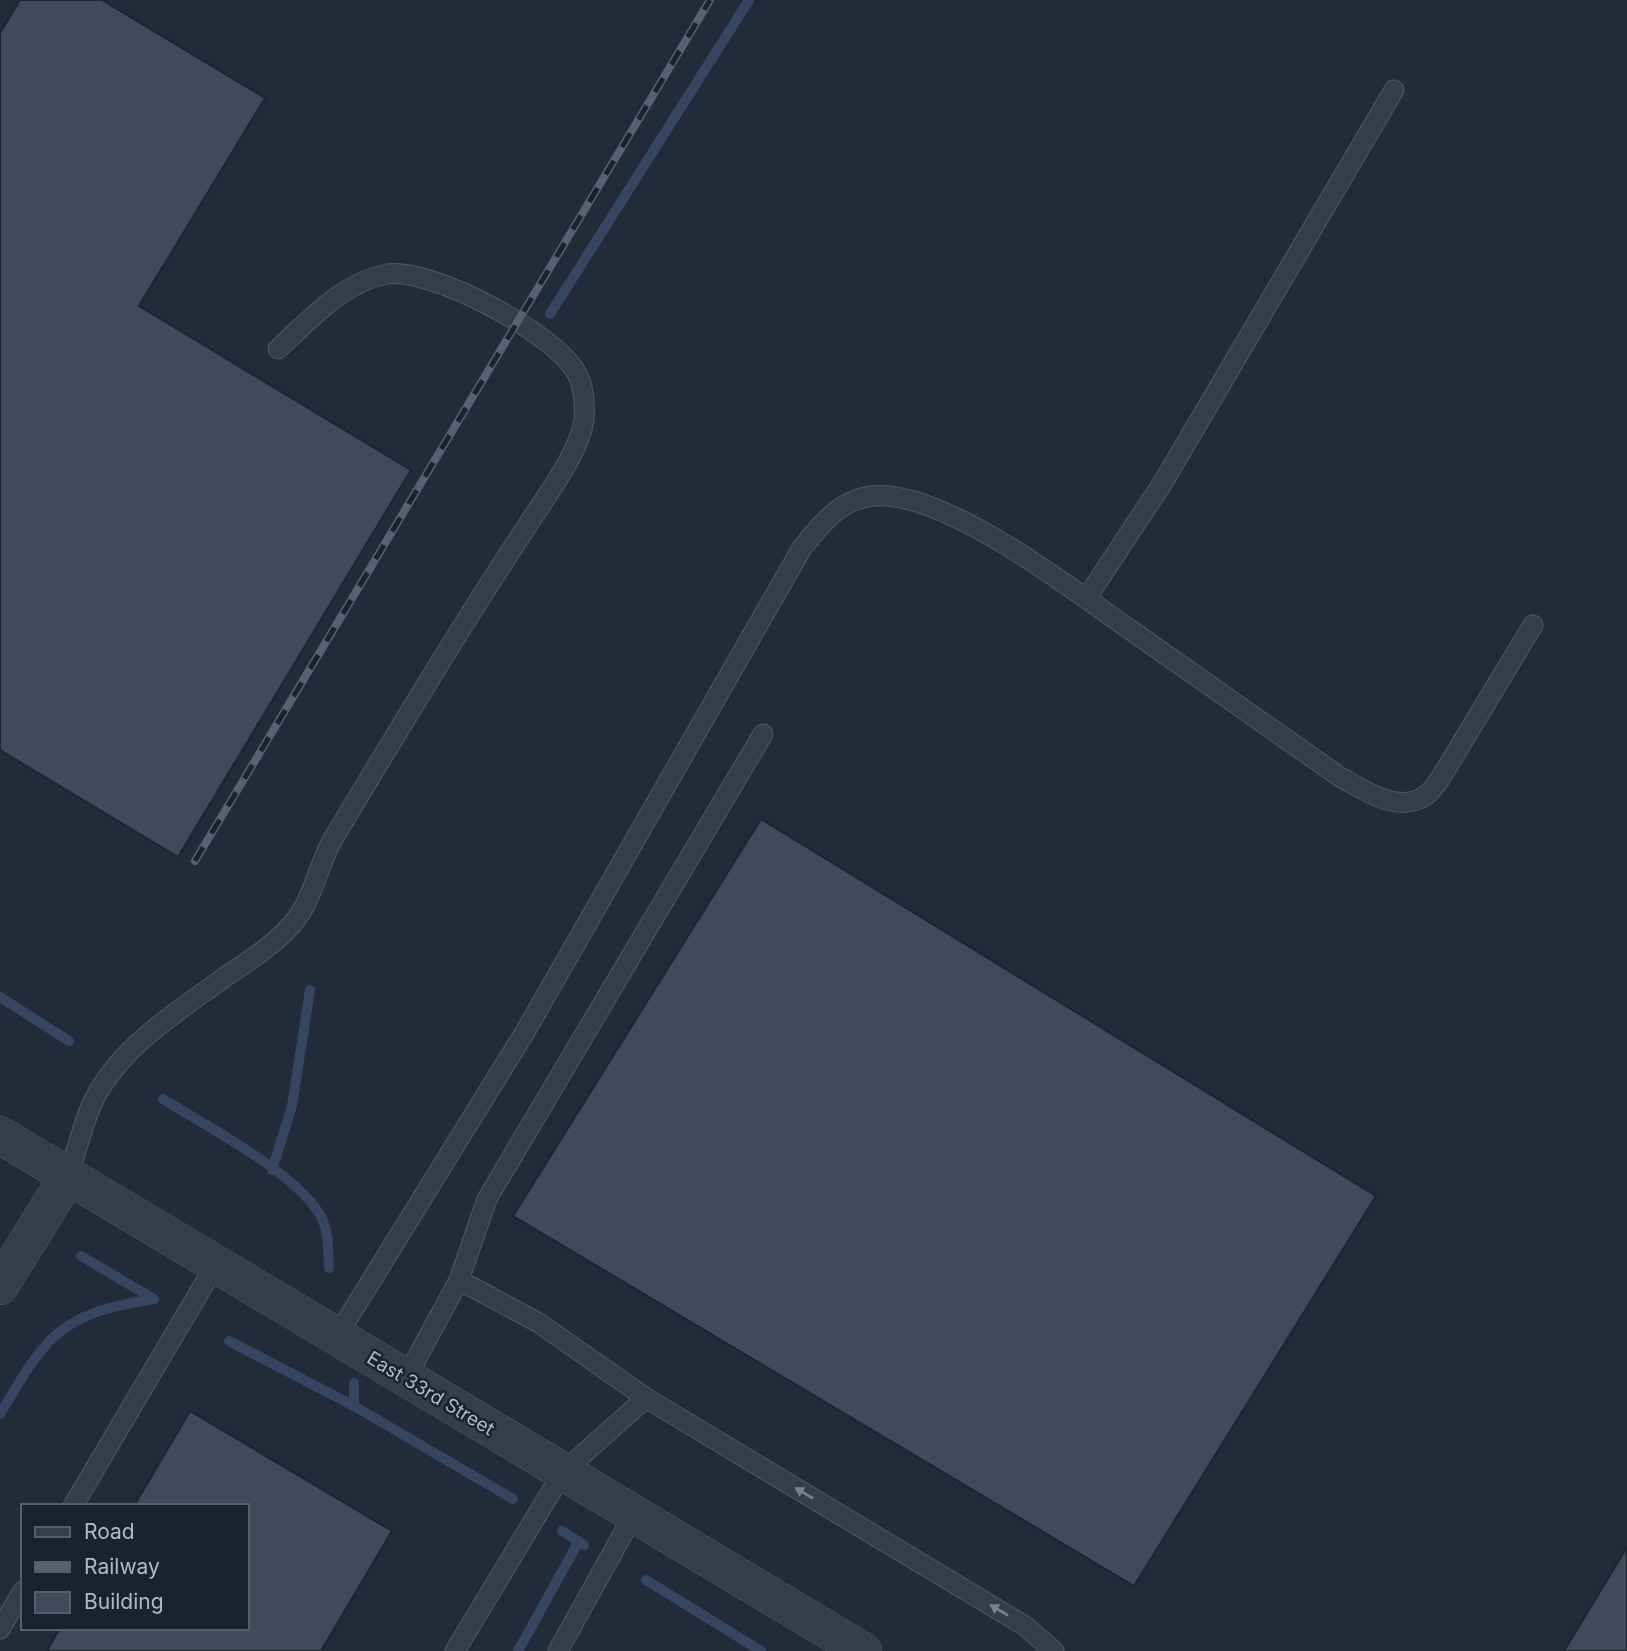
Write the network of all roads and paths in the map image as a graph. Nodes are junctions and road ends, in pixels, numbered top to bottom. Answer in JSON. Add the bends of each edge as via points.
{"nodes":[{"id":1,"x":1394,"y":90,"type":"dead end"},
{"id":2,"x":278,"y":349,"type":"dead end"},
{"id":3,"x":1086,"y":599,"type":"junction"},
{"id":4,"x":1533,"y":625,"type":"dead end"},
{"id":5,"x":763,"y":734,"type":"dead end"},
{"id":6,"x":0,"y":1135,"type":"edge"},
{"id":7,"x":68,"y":1176,"type":"junction"},
{"id":8,"x":216,"y":1264,"type":"junction"},
{"id":9,"x":459,"y":1280,"type":"junction"},
{"id":10,"x":0,"y":1286,"type":"edge"},
{"id":11,"x":337,"y":1336,"type":"junction"},
{"id":12,"x":405,"y":1378,"type":"junction"},
{"id":13,"x":646,"y":1398,"type":"junction"},
{"id":14,"x":563,"y":1472,"type":"junction"},
{"id":15,"x":74,"y":1504,"type":"edge"},
{"id":16,"x":634,"y":1514,"type":"junction"},
{"id":17,"x":21,"y":1594,"type":"edge"},
{"id":18,"x":0,"y":1629,"type":"edge"},
{"id":19,"x":455,"y":1651,"type":"edge"},
{"id":20,"x":558,"y":1651,"type":"edge"},
{"id":21,"x":863,"y":1651,"type":"edge"},
{"id":22,"x":1054,"y":1651,"type":"edge"}],
"edges":[{"from":1,"to":3,"type":"lane","via":[[1163,484]]},
{"from":2,"to":7,"type":"lane","via":[[359,282],[388,274],[412,274],[452,287],[543,339],[577,372],[584,421],[540,508],[470,612],[329,846],[297,918],[130,1051],[91,1107]]},
{"from":3,"to":4,"type":"lane","via":[[1340,777],[1383,800],[1408,802],[1425,796],[1440,779]]},
{"from":3,"to":11,"type":"lane","via":[[935,506],[886,496],[849,501],[826,517],[802,548],[525,1032]]},
{"from":5,"to":9,"type":"lane","via":[[487,1199]]},
{"from":6,"to":7,"type":"street","name":"East 33rd Street"},
{"from":7,"to":8,"type":"street","name":"East 33rd Street"},
{"from":7,"to":10,"type":"street"},
{"from":8,"to":11,"type":"street","name":"East 33rd Street"},
{"from":8,"to":15,"type":"lane"},
{"from":9,"to":12,"type":"lane"},
{"from":9,"to":13,"type":"lane","via":[[539,1323]]},
{"from":11,"to":12,"type":"street","name":"East 33rd Street"},
{"from":12,"to":14,"type":"street","name":"East 33rd Street"},
{"from":13,"to":14,"type":"lane"},
{"from":22,"to":13,"type":"lane","one_way":true,"via":[[1025,1626]]},
{"from":14,"to":16,"type":"street","name":"East 33rd Street"},
{"from":14,"to":19,"type":"lane"},
{"from":16,"to":20,"type":"lane"},
{"from":16,"to":21,"type":"street","name":"East 33rd Street"},
{"from":17,"to":18,"type":"lane"}]}
